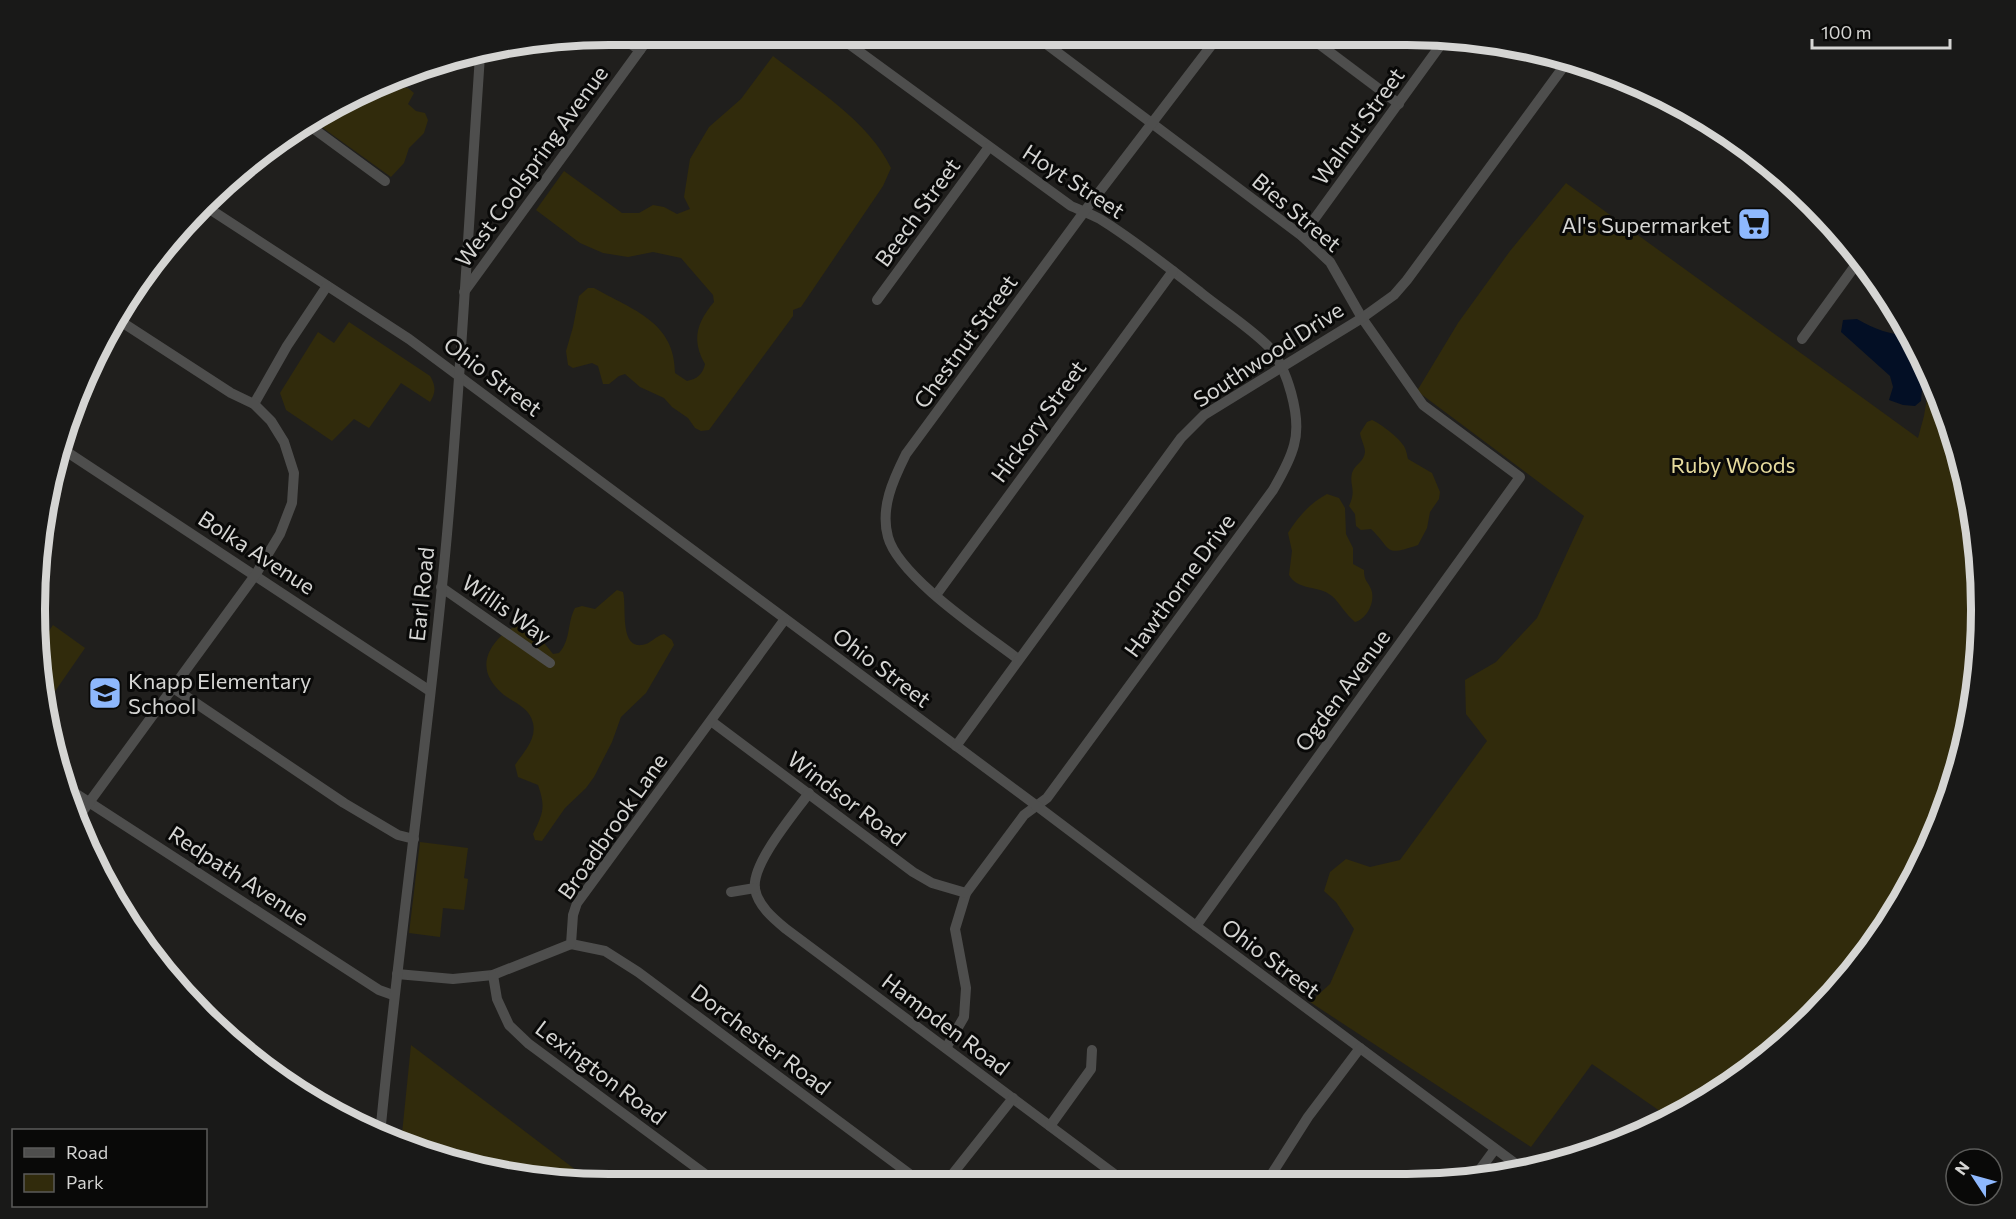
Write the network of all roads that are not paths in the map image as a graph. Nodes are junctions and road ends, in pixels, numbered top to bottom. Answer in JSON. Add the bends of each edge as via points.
{"nodes":[{"id":1,"x":633,"y":45,"type":"edge"},
{"id":2,"x":644,"y":45,"type":"edge"},
{"id":3,"x":850,"y":45,"type":"edge"},
{"id":4,"x":1048,"y":45,"type":"edge"},
{"id":5,"x":1212,"y":45,"type":"edge"},
{"id":6,"x":1320,"y":45,"type":"edge"},
{"id":7,"x":1440,"y":46,"type":"edge"},
{"id":8,"x":640,"y":50,"type":"junction"},
{"id":9,"x":480,"y":60,"type":"edge"},
{"id":10,"x":1563,"y":67,"type":"edge"},
{"id":11,"x":1399,"y":104,"type":"junction"},
{"id":12,"x":1152,"y":124,"type":"junction"},
{"id":13,"x":314,"y":129,"type":"edge"},
{"id":14,"x":988,"y":147,"type":"junction"},
{"id":15,"x":385,"y":181,"type":"dead end"},
{"id":16,"x":210,"y":210,"type":"edge"},
{"id":17,"x":1084,"y":212,"type":"junction"},
{"id":18,"x":1302,"y":236,"type":"junction"},
{"id":19,"x":1855,"y":267,"type":"edge"},
{"id":20,"x":1173,"y":271,"type":"junction"},
{"id":21,"x":327,"y":286,"type":"junction"},
{"id":22,"x":464,"y":292,"type":"junction"},
{"id":23,"x":877,"y":300,"type":"dead end"},
{"id":24,"x":1362,"y":318,"type":"junction"},
{"id":25,"x":123,"y":323,"type":"edge"},
{"id":26,"x":1802,"y":339,"type":"dead end"},
{"id":27,"x":1282,"y":367,"type":"junction"},
{"id":28,"x":458,"y":375,"type":"junction"},
{"id":29,"x":254,"y":404,"type":"junction"},
{"id":30,"x":68,"y":451,"type":"edge"},
{"id":31,"x":1520,"y":477,"type":"joint"},
{"id":32,"x":256,"y":574,"type":"junction"},
{"id":33,"x":441,"y":587,"type":"junction"},
{"id":34,"x":936,"y":595,"type":"junction"},
{"id":35,"x":785,"y":619,"type":"junction"},
{"id":36,"x":1018,"y":659,"type":"junction"},
{"id":37,"x":550,"y":663,"type":"dead end"},
{"id":38,"x":172,"y":687,"type":"junction"},
{"id":39,"x":430,"y":691,"type":"junction"},
{"id":40,"x":711,"y":721,"type":"junction"},
{"id":41,"x":956,"y":746,"type":"junction"},
{"id":42,"x":809,"y":793,"type":"junction"},
{"id":43,"x":76,"y":794,"type":"edge"},
{"id":44,"x":89,"y":803,"type":"junction"},
{"id":45,"x":1037,"y":806,"type":"junction"},
{"id":46,"x":83,"y":812,"type":"edge"},
{"id":47,"x":414,"y":839,"type":"junction"},
{"id":48,"x":755,"y":888,"type":"junction"},
{"id":49,"x":731,"y":892,"type":"dead end"},
{"id":50,"x":966,"y":893,"type":"junction"},
{"id":51,"x":1196,"y":926,"type":"junction"},
{"id":52,"x":571,"y":944,"type":"junction"},
{"id":53,"x":397,"y":974,"type":"junction"},
{"id":54,"x":493,"y":975,"type":"junction"},
{"id":55,"x":393,"y":995,"type":"junction"},
{"id":56,"x":946,"y":1048,"type":"junction"},
{"id":57,"x":1359,"y":1048,"type":"junction"},
{"id":58,"x":1092,"y":1050,"type":"dead end"},
{"id":59,"x":1013,"y":1098,"type":"junction"},
{"id":60,"x":381,"y":1125,"type":"edge"},
{"id":61,"x":1050,"y":1126,"type":"junction"},
{"id":62,"x":1495,"y":1149,"type":"junction"},
{"id":63,"x":1515,"y":1163,"type":"edge"},
{"id":64,"x":1480,"y":1169,"type":"edge"},
{"id":65,"x":1111,"y":1172,"type":"joint"},
{"id":66,"x":704,"y":1174,"type":"edge"},
{"id":67,"x":910,"y":1174,"type":"edge"},
{"id":68,"x":953,"y":1174,"type":"edge"},
{"id":69,"x":1114,"y":1174,"type":"edge"},
{"id":70,"x":1272,"y":1174,"type":"edge"}],
"edges":[{"from":1,"to":8,"type":"street"},
{"from":2,"to":8,"type":"street","name":"West Coolspring Avenue"},
{"from":3,"to":14,"type":"street","name":"Hoyt Street"},
{"from":4,"to":12,"type":"street","name":"Bies Street"},
{"from":5,"to":12,"type":"street","name":"Chestnut Street"},
{"from":6,"to":11,"type":"street"},
{"from":7,"to":11,"type":"street","name":"Walnut Street"},
{"from":8,"to":22,"type":"street","name":"West Coolspring Avenue"},
{"from":9,"to":22,"type":"street","name":"Earl Road"},
{"from":10,"to":24,"type":"street","name":"Southwood Drive","via":[[1407,280],[1394,295]]},
{"from":11,"to":18,"type":"street","name":"Walnut Street"},
{"from":12,"to":17,"type":"street","name":"Chestnut Street"},
{"from":12,"to":18,"type":"street","name":"Bies Street"},
{"from":13,"to":15,"type":"street"},
{"from":14,"to":17,"type":"street","name":"Hoyt Street"},
{"from":14,"to":23,"type":"street","name":"Beech Street"},
{"from":16,"to":21,"type":"street","name":"Ohio Street"},
{"from":17,"to":20,"type":"street","name":"Hoyt Street"},
{"from":17,"to":34,"type":"street","name":"Chestnut Street","via":[[906,454],[895,476],[886,505],[888,538],[906,569]]},
{"from":18,"to":24,"type":"street","name":"Bies Street","via":[[1330,262]]},
{"from":19,"to":26,"type":"street"},
{"from":20,"to":27,"type":"street","name":"Hoyt Street","via":[[1267,346]]},
{"from":20,"to":34,"type":"street","name":"Hickory Street"},
{"from":21,"to":28,"type":"street","name":"Ohio Street"},
{"from":21,"to":29,"type":"street"},
{"from":22,"to":28,"type":"street","name":"Earl Road"},
{"from":24,"to":27,"type":"street","name":"Southwood Drive"},
{"from":24,"to":31,"type":"street","name":"Bies Street","via":[[1423,405]]},
{"from":25,"to":29,"type":"street"},
{"from":27,"to":36,"type":"street","name":"Southwood Drive","via":[[1204,415],[1181,438]]},
{"from":27,"to":45,"type":"street","name":"Hawthorne Drive","via":[[1295,406],[1295,442],[1286,468],[1047,798]]},
{"from":28,"to":33,"type":"street","name":"Earl Road"},
{"from":28,"to":35,"type":"street","name":"Ohio Street"},
{"from":29,"to":32,"type":"street","via":[[272,421],[294,473],[292,503],[280,534]]},
{"from":30,"to":32,"type":"street","name":"Bolka Avenue"},
{"from":31,"to":51,"type":"street","name":"Ogden Avenue"},
{"from":32,"to":38,"type":"street"},
{"from":32,"to":39,"type":"street","name":"Bolka Avenue"},
{"from":33,"to":37,"type":"street","name":"Willis Way"},
{"from":33,"to":39,"type":"street","name":"Earl Road"},
{"from":34,"to":36,"type":"street","name":"Chestnut Street"},
{"from":35,"to":40,"type":"street","name":"Broadbrook Lane"},
{"from":35,"to":41,"type":"street","name":"Ohio Street"},
{"from":36,"to":41,"type":"street","name":"Southwood Drive"},
{"from":38,"to":44,"type":"street"},
{"from":38,"to":47,"type":"street","via":[[341,801],[398,835]]},
{"from":39,"to":47,"type":"street","name":"Earl Road"},
{"from":40,"to":42,"type":"street","name":"Windsor Road"},
{"from":40,"to":52,"type":"street","name":"Broadbrook Lane","via":[[577,903]]},
{"from":41,"to":45,"type":"street","name":"Ohio Street"},
{"from":42,"to":48,"type":"street","via":[[767,851]]},
{"from":42,"to":50,"type":"street","name":"Windsor Road","via":[[913,872],[932,883]]},
{"from":43,"to":44,"type":"street","name":"Redpath Avenue"},
{"from":44,"to":46,"type":"street"},
{"from":44,"to":55,"type":"street","name":"Redpath Avenue","via":[[379,990]]},
{"from":45,"to":50,"type":"street","name":"Hawthorne Drive","via":[[1024,815]]},
{"from":45,"to":51,"type":"street","name":"Ohio Street"},
{"from":47,"to":53,"type":"street","name":"Earl Road"},
{"from":48,"to":49,"type":"street"},
{"from":48,"to":56,"type":"street","name":"Hampden Road","via":[[772,918]]},
{"from":50,"to":56,"type":"street","name":"Hawthorne Drive","via":[[955,929],[966,988],[964,1017]]},
{"from":51,"to":57,"type":"street","name":"Ohio Street"},
{"from":52,"to":54,"type":"street"},
{"from":52,"to":67,"type":"street","name":"Dorchester Road","via":[[605,951],[638,972]]},
{"from":53,"to":54,"type":"street","via":[[453,979]]},
{"from":53,"to":55,"type":"street","name":"Earl Road"},
{"from":54,"to":66,"type":"street","name":"Lexington Road","via":[[497,999],[509,1025],[529,1044]]},
{"from":55,"to":60,"type":"street","name":"Earl Road"},
{"from":56,"to":59,"type":"street","name":"Hampden Road"},
{"from":57,"to":62,"type":"street","name":"Ohio Street"},
{"from":57,"to":70,"type":"street"},
{"from":58,"to":61,"type":"street","via":[[1091,1069]]},
{"from":59,"to":61,"type":"street","name":"Hampden Road"},
{"from":59,"to":68,"type":"street"},
{"from":61,"to":65,"type":"street","name":"Hampden Road"},
{"from":62,"to":63,"type":"street","name":"Ohio Street"},
{"from":62,"to":64,"type":"street"},
{"from":65,"to":69,"type":"street","name":"Hampden Road"}]}
